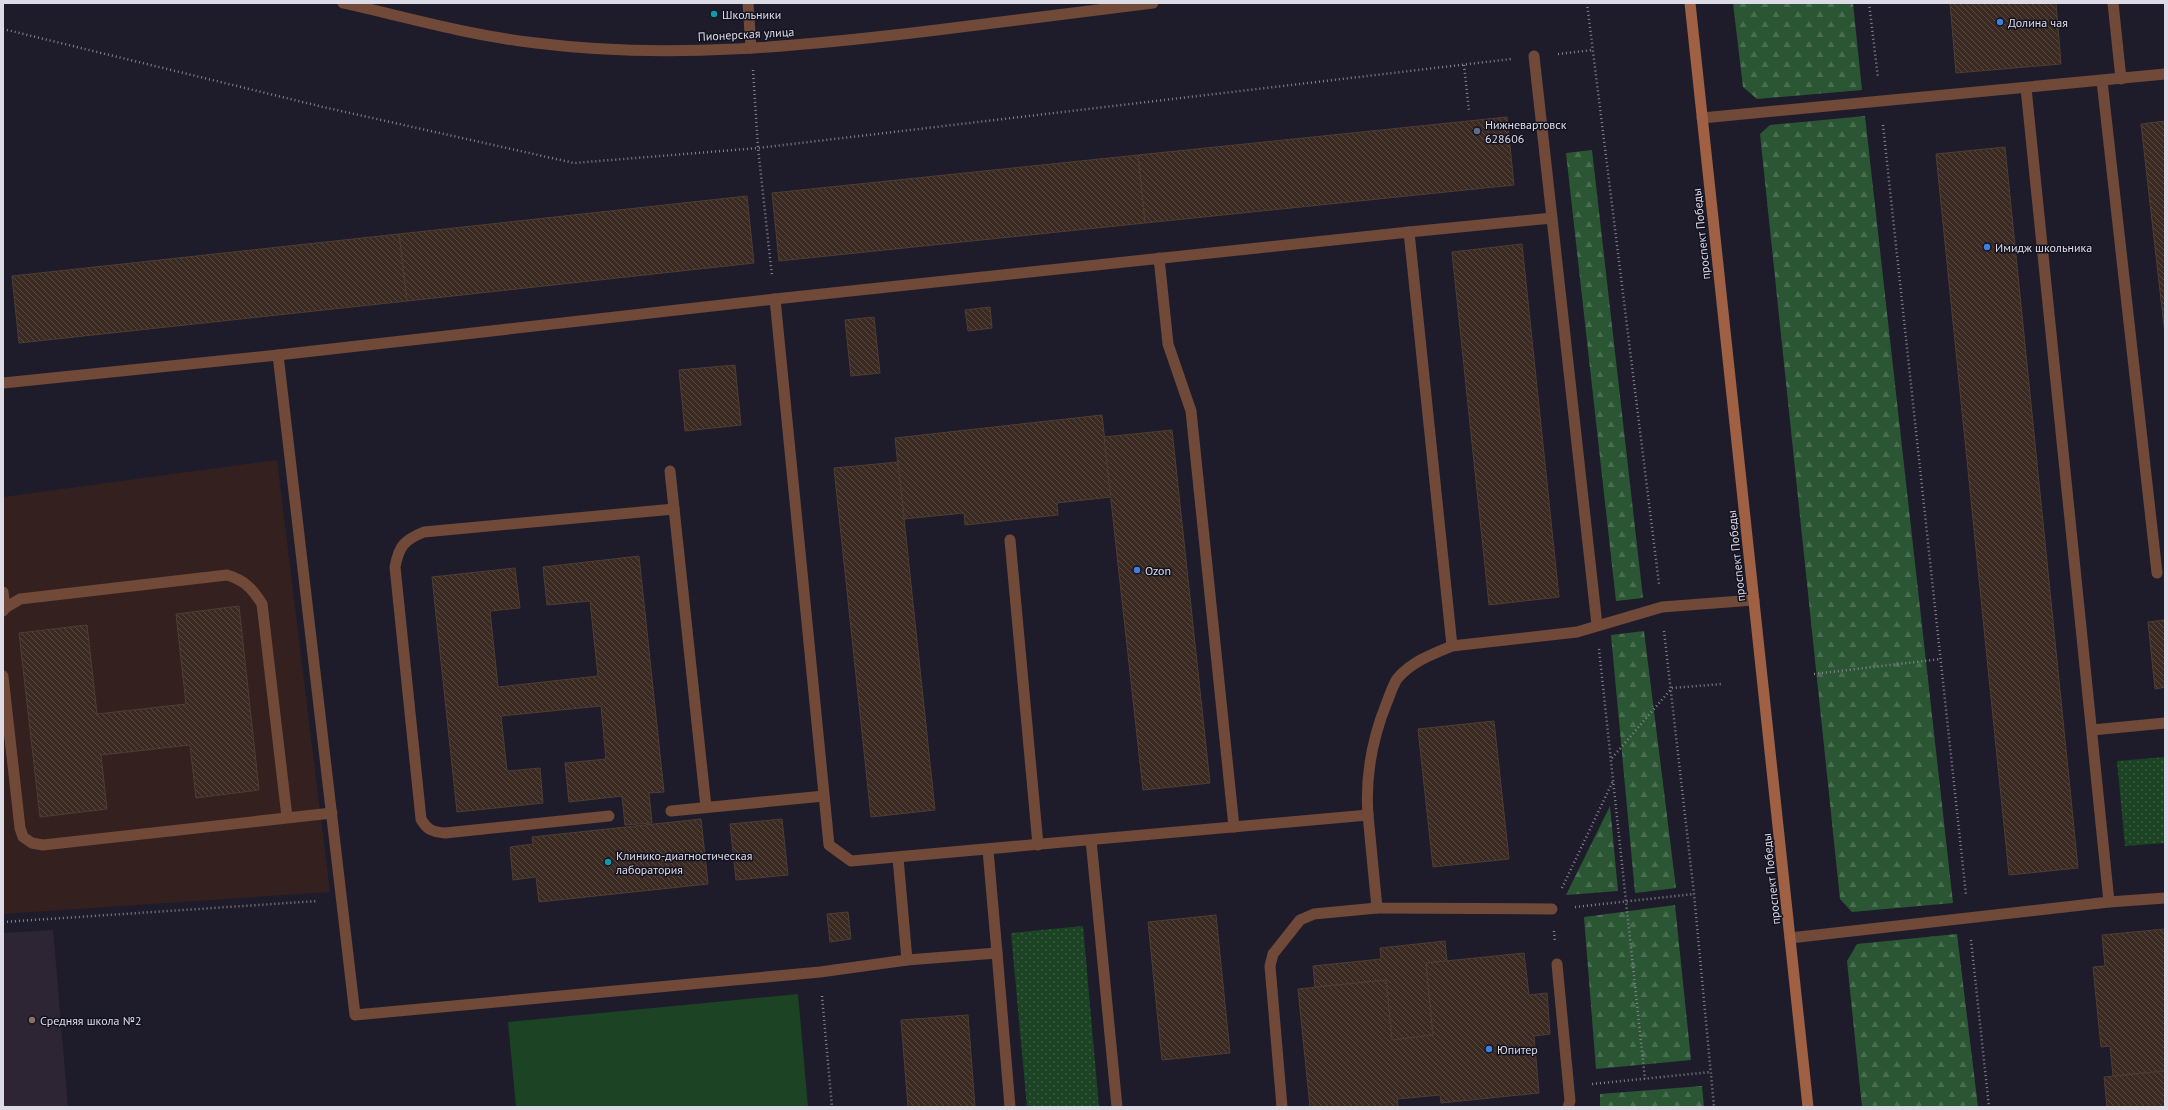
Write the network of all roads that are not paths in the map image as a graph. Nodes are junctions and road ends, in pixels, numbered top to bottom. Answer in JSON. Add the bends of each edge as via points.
{"nodes":[{"id":1,"x":343,"y":3,"type":"edge"},
{"id":2,"x":748,"y":3,"type":"edge"},
{"id":3,"x":1153,"y":3,"type":"edge"},
{"id":4,"x":1690,"y":3,"type":"edge"},
{"id":5,"x":2113,"y":3,"type":"edge"},
{"id":6,"x":751,"y":48,"type":"junction"},
{"id":7,"x":1534,"y":56,"type":"road end"},
{"id":8,"x":2165,"y":74,"type":"edge"},
{"id":9,"x":2121,"y":79,"type":"junction"},
{"id":10,"x":2102,"y":81,"type":"junction"},
{"id":11,"x":2026,"y":88,"type":"junction"},
{"id":12,"x":1702,"y":118,"type":"junction"},
{"id":13,"x":1552,"y":218,"type":"junction"},
{"id":14,"x":1409,"y":232,"type":"junction"},
{"id":15,"x":1159,"y":258,"type":"junction"},
{"id":16,"x":775,"y":299,"type":"junction"},
{"id":17,"x":278,"y":356,"type":"junction"},
{"id":18,"x":3,"y":383,"type":"edge"},
{"id":19,"x":670,"y":472,"type":"dead end"},
{"id":20,"x":674,"y":509,"type":"junction"},
{"id":21,"x":1010,"y":540,"type":"dead end"},
{"id":22,"x":2157,"y":573,"type":"dead end"},
{"id":23,"x":3,"y":592,"type":"edge"},
{"id":24,"x":1754,"y":600,"type":"junction"},
{"id":25,"x":4,"y":609,"type":"edge"},
{"id":26,"x":1596,"y":625,"type":"junction"},
{"id":27,"x":1452,"y":646,"type":"junction"},
{"id":28,"x":3,"y":676,"type":"edge"},
{"id":29,"x":2165,"y":722,"type":"edge"},
{"id":30,"x":2092,"y":730,"type":"junction"},
{"id":31,"x":824,"y":796,"type":"junction"},
{"id":32,"x":706,"y":807,"type":"junction"},
{"id":33,"x":671,"y":811,"type":"dead end"},
{"id":34,"x":332,"y":813,"type":"junction"},
{"id":35,"x":1368,"y":815,"type":"junction"},
{"id":36,"x":609,"y":816,"type":"dead end"},
{"id":37,"x":287,"y":817,"type":"junction"},
{"id":38,"x":1234,"y":827,"type":"junction"},
{"id":39,"x":1091,"y":840,"type":"junction"},
{"id":40,"x":1038,"y":845,"type":"junction"},
{"id":41,"x":988,"y":850,"type":"junction"},
{"id":42,"x":898,"y":858,"type":"junction"},
{"id":43,"x":2165,"y":898,"type":"edge"},
{"id":44,"x":2109,"y":902,"type":"junction"},
{"id":45,"x":1377,"y":908,"type":"junction"},
{"id":46,"x":1552,"y":909,"type":"road end"},
{"id":47,"x":1790,"y":938,"type":"junction"},
{"id":48,"x":997,"y":953,"type":"junction"},
{"id":49,"x":907,"y":960,"type":"junction"},
{"id":50,"x":1557,"y":964,"type":"dead end"},
{"id":51,"x":1010,"y":1107,"type":"edge"},
{"id":52,"x":1117,"y":1107,"type":"edge"},
{"id":53,"x":1282,"y":1107,"type":"edge"},
{"id":54,"x":1568,"y":1107,"type":"edge"},
{"id":55,"x":1808,"y":1107,"type":"edge"}],
"edges":[{"from":1,"to":6,"type":"street","name":"Пионерская улица","via":[[535,43],[607,49]]},
{"from":2,"to":6,"type":"street"},
{"from":3,"to":6,"type":"street","name":"Пионерская улица","via":[[856,39]]},
{"from":4,"to":12,"type":"main road","name":"проспект Победы"},
{"from":5,"to":9,"type":"street"},
{"from":7,"to":13,"type":"street"},
{"from":8,"to":9,"type":"street"},
{"from":9,"to":10,"type":"street"},
{"from":10,"to":11,"type":"street"},
{"from":10,"to":22,"type":"street"},
{"from":11,"to":12,"type":"street"},
{"from":11,"to":30,"type":"street"},
{"from":12,"to":24,"type":"main road","name":"проспект Победы"},
{"from":13,"to":14,"type":"street"},
{"from":13,"to":26,"type":"street"},
{"from":14,"to":15,"type":"street"},
{"from":14,"to":27,"type":"street"},
{"from":15,"to":16,"type":"street"},
{"from":15,"to":38,"type":"street","via":[[1168,344],[1191,412]]},
{"from":16,"to":17,"type":"street"},
{"from":16,"to":31,"type":"street"},
{"from":17,"to":18,"type":"street"},
{"from":17,"to":34,"type":"street"},
{"from":19,"to":20,"type":"street"},
{"from":20,"to":32,"type":"street"},
{"from":20,"to":36,"type":"street","via":[[424,532],[409,538],[398,551],[395,567],[421,819],[425,827],[434,832],[445,833]]},
{"from":21,"to":40,"type":"street"},
{"from":23,"to":25,"type":"street"},
{"from":24,"to":26,"type":"street","via":[[1662,607]]},
{"from":24,"to":47,"type":"main road","name":"проспект Победы"},
{"from":25,"to":37,"type":"street","via":[[20,599],[226,575],[241,579],[254,590],[262,604]]},
{"from":26,"to":27,"type":"street","via":[[1562,634]]},
{"from":27,"to":35,"type":"street","via":[[1427,655],[1396,680],[1379,722],[1369,757],[1366,790]]},
{"from":28,"to":37,"type":"street","via":[[20,828],[23,837],[32,843],[43,845]]},
{"from":29,"to":30,"type":"street"},
{"from":30,"to":44,"type":"street"},
{"from":31,"to":32,"type":"street"},
{"from":31,"to":42,"type":"street","via":[[830,845],[851,862]]},
{"from":32,"to":33,"type":"street"},
{"from":34,"to":37,"type":"street"},
{"from":34,"to":49,"type":"street","via":[[355,1015],[820,972]]},
{"from":35,"to":38,"type":"street"},
{"from":35,"to":45,"type":"street"},
{"from":38,"to":39,"type":"street"},
{"from":39,"to":40,"type":"street"},
{"from":39,"to":52,"type":"street"},
{"from":40,"to":41,"type":"street"},
{"from":41,"to":42,"type":"street"},
{"from":41,"to":48,"type":"street"},
{"from":42,"to":49,"type":"street"},
{"from":43,"to":44,"type":"street"},
{"from":44,"to":47,"type":"street"},
{"from":45,"to":46,"type":"street"},
{"from":45,"to":53,"type":"street","via":[[1314,914],[1300,920],[1273,954],[1270,966]]},
{"from":47,"to":55,"type":"main road","name":"проспект Победы"},
{"from":48,"to":49,"type":"street"},
{"from":48,"to":51,"type":"street"},
{"from":50,"to":54,"type":"street","via":[[1570,1101]]}]}
